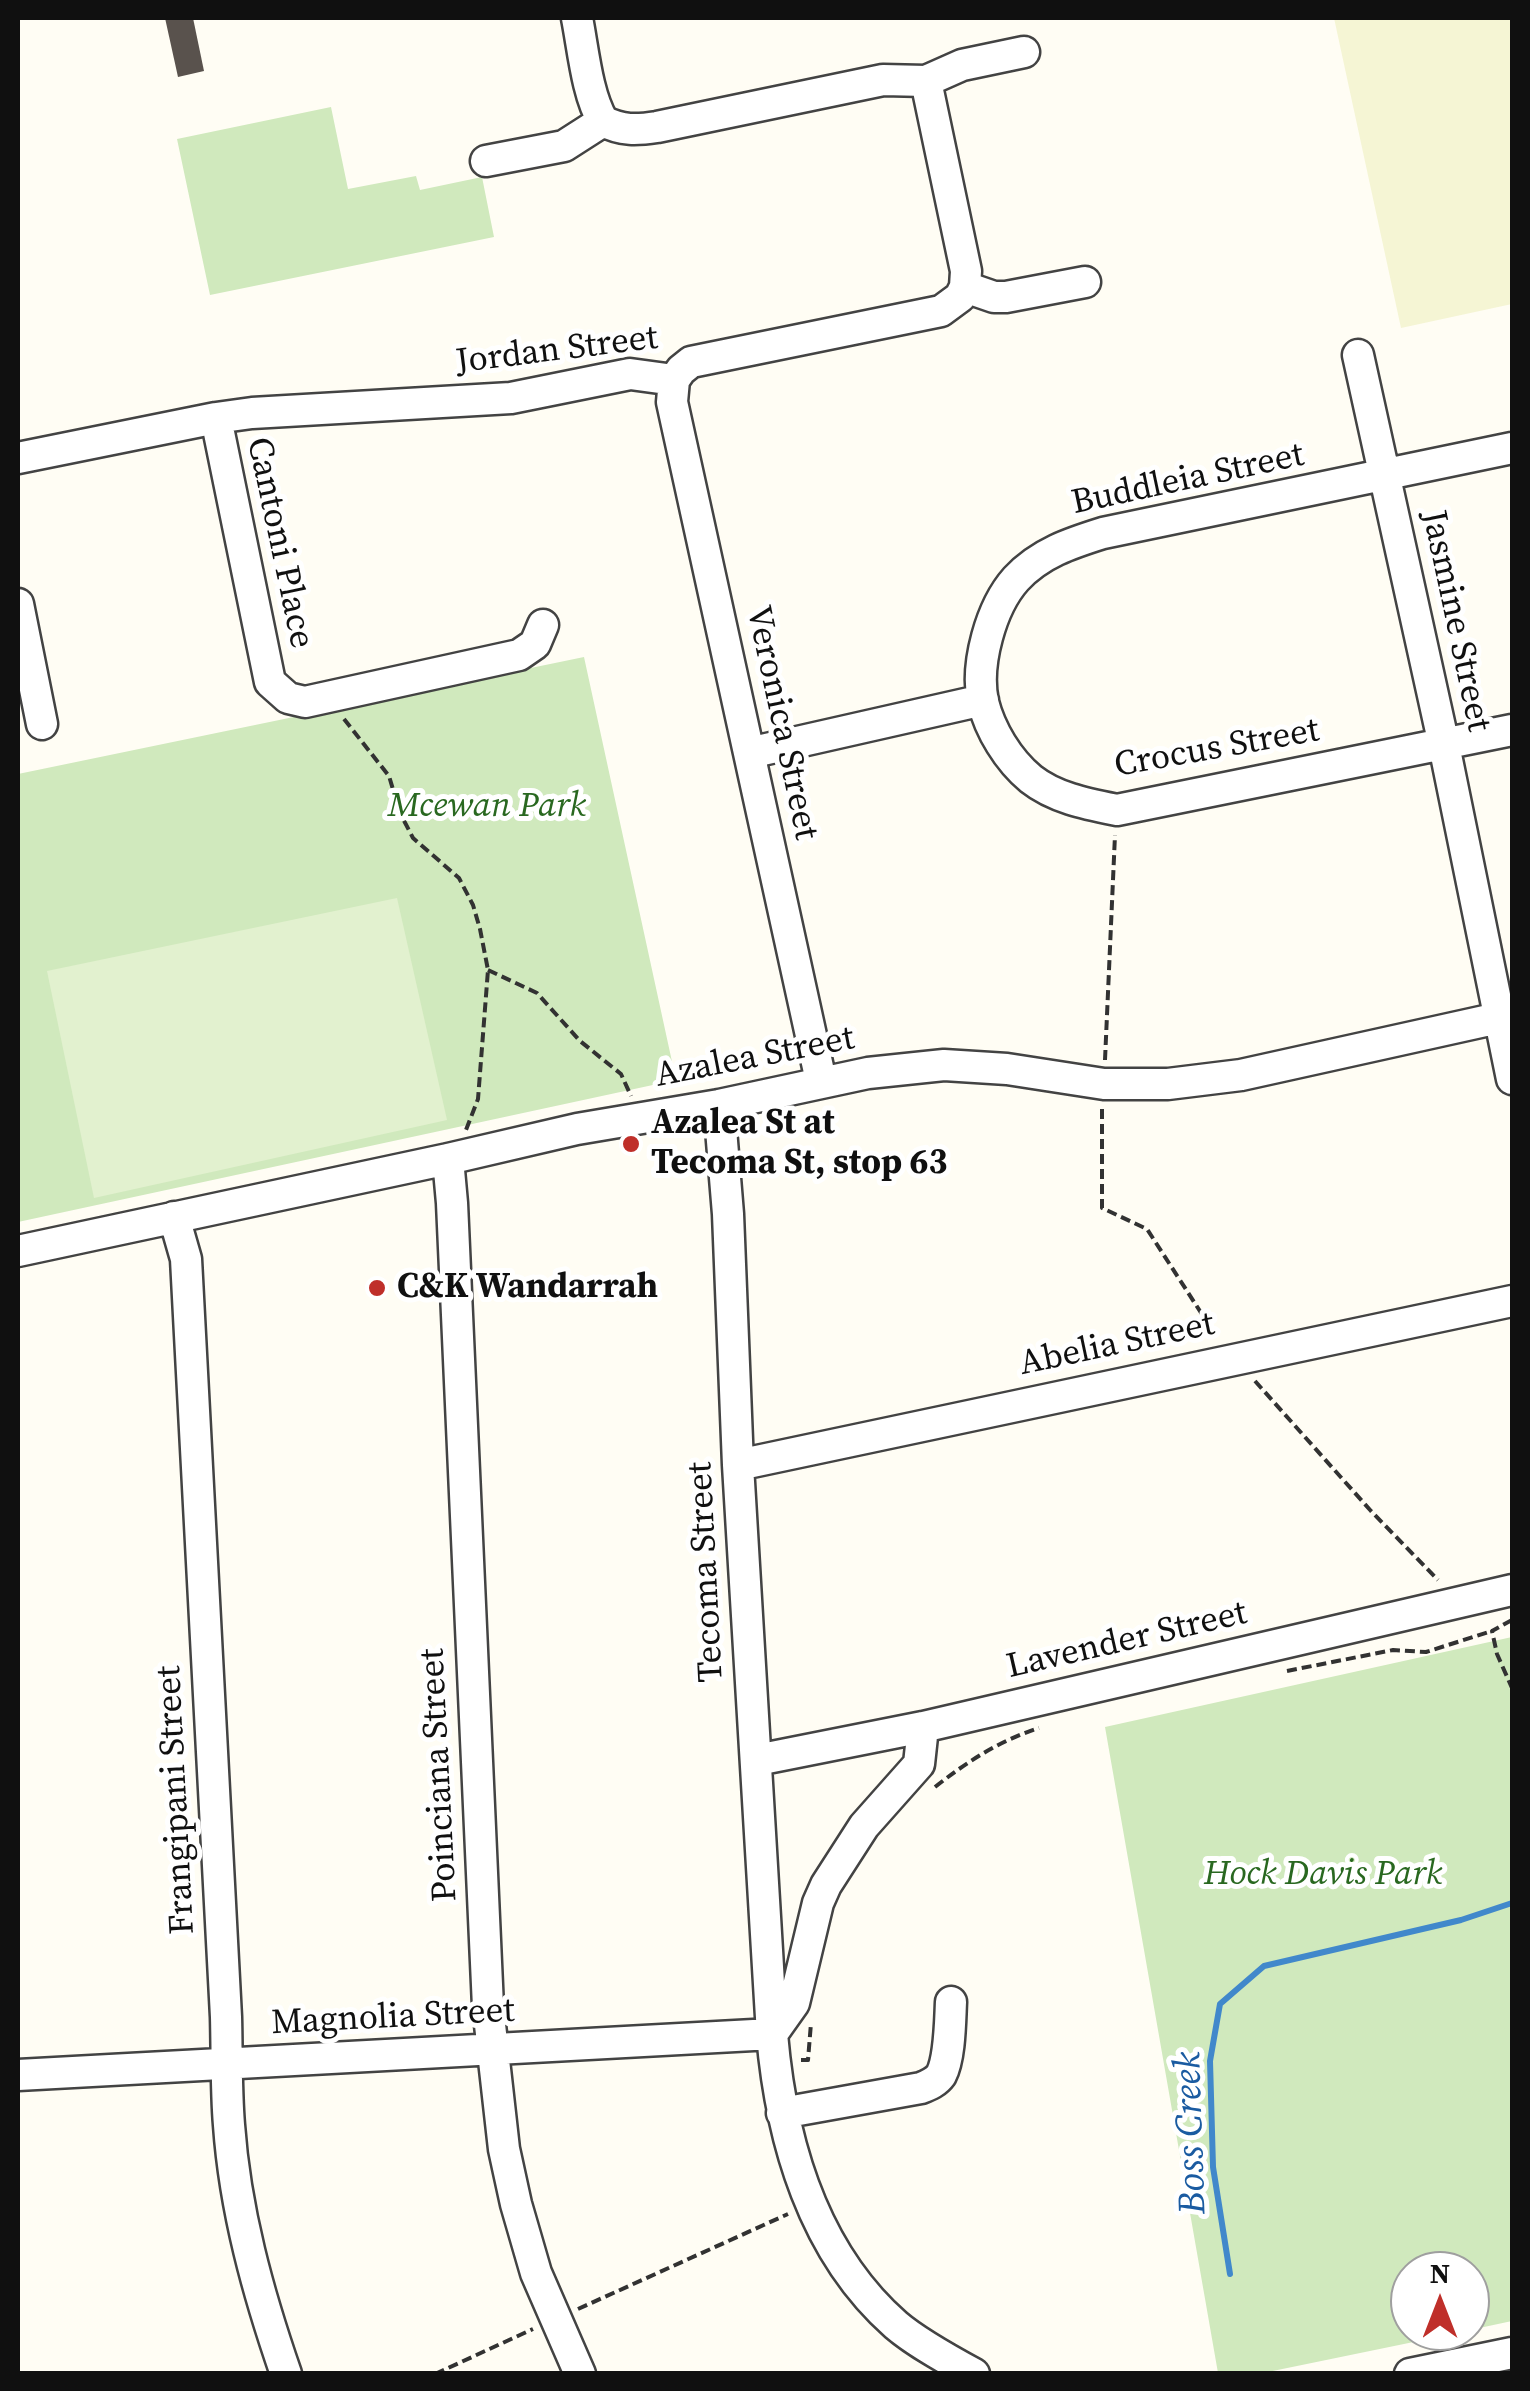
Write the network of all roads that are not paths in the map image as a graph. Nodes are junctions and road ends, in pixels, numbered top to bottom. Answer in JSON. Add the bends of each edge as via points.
{"nodes":[{"id":1,"x":577,"y":18,"type":"edge"},
{"id":2,"x":1024,"y":52,"type":"dead end"},
{"id":3,"x":926,"y":81,"type":"junction"},
{"id":4,"x":603,"y":121,"type":"junction"},
{"id":5,"x":486,"y":162,"type":"dead end"},
{"id":6,"x":1085,"y":282,"type":"dead end"},
{"id":7,"x":965,"y":286,"type":"junction"},
{"id":8,"x":1358,"y":356,"type":"dead end"},
{"id":9,"x":674,"y":380,"type":"junction"},
{"id":10,"x":216,"y":418,"type":"junction"},
{"id":11,"x":1512,"y":448,"type":"edge"},
{"id":12,"x":18,"y":458,"type":"edge"},
{"id":13,"x":1384,"y":476,"type":"junction"},
{"id":14,"x":18,"y":604,"type":"edge"},
{"id":15,"x":544,"y":625,"type":"dead end"},
{"id":16,"x":983,"y":700,"type":"junction"},
{"id":17,"x":42,"y":724,"type":"dead end"},
{"id":18,"x":1512,"y":730,"type":"edge"},
{"id":19,"x":1444,"y":745,"type":"junction"},
{"id":20,"x":749,"y":753,"type":"junction"},
{"id":21,"x":1506,"y":1016,"type":"edge"},
{"id":22,"x":1512,"y":1079,"type":"edge"},
{"id":23,"x":821,"y":1081,"type":"junction"},
{"id":24,"x":719,"y":1105,"type":"junction"},
{"id":25,"x":448,"y":1160,"type":"junction"},
{"id":26,"x":174,"y":1218,"type":"junction"},
{"id":27,"x":18,"y":1251,"type":"edge"},
{"id":28,"x":1512,"y":1301,"type":"edge"},
{"id":29,"x":738,"y":1465,"type":"junction"},
{"id":30,"x":1512,"y":1590,"type":"edge"},
{"id":31,"x":923,"y":1727,"type":"junction"},
{"id":32,"x":756,"y":1760,"type":"junction"},
{"id":33,"x":818,"y":1904,"type":"junction"},
{"id":34,"x":768,"y":1944,"type":"junction"},
{"id":35,"x":951,"y":2002,"type":"dead end"},
{"id":36,"x":772,"y":2034,"type":"junction"},
{"id":37,"x":493,"y":2050,"type":"junction"},
{"id":38,"x":228,"y":2064,"type":"junction"},
{"id":39,"x":18,"y":2075,"type":"edge"},
{"id":40,"x":782,"y":2112,"type":"junction"},
{"id":41,"x":1512,"y":2353,"type":"edge"},
{"id":42,"x":286,"y":2374,"type":"edge"},
{"id":43,"x":580,"y":2374,"type":"edge"},
{"id":44,"x":974,"y":2374,"type":"edge"},
{"id":45,"x":1410,"y":2374,"type":"edge"}],
"edges":[{"from":1,"to":4,"type":"street"},
{"from":2,"to":3,"type":"street","via":[[962,65]]},
{"from":3,"to":4,"type":"street","via":[[883,80],[633,130]]},
{"from":3,"to":7,"type":"street"},
{"from":4,"to":5,"type":"street","via":[[564,146]]},
{"from":6,"to":7,"type":"street","via":[[1006,297]]},
{"from":7,"to":9,"type":"street","name":"Jordan Street","via":[[941,310],[691,362]]},
{"from":8,"to":13,"type":"street","name":"Jasmine Street"},
{"from":9,"to":10,"type":"street","name":"Jordan Street","via":[[630,374],[511,398]]},
{"from":9,"to":20,"type":"street","name":"Veronica Street","via":[[672,402]]},
{"from":10,"to":12,"type":"street","name":"Jordan Street"},
{"from":10,"to":15,"type":"street","name":"Cantoni Place","via":[[270,682],[288,698],[306,702],[519,655],[535,644]]},
{"from":11,"to":13,"type":"street","name":"Buddleia Street"},
{"from":13,"to":16,"type":"street","name":"Buddleia Street","via":[[1103,533],[1054,549],[1017,579],[995,611],[983,659]]},
{"from":13,"to":19,"type":"street","name":"Jasmine Street"},
{"from":14,"to":17,"type":"street"},
{"from":16,"to":19,"type":"street","name":"Crocus Street","via":[[998,741],[1032,779],[1068,799],[1116,810]]},
{"from":16,"to":20,"type":"street"},
{"from":18,"to":19,"type":"street","name":"Crocus Street"},
{"from":19,"to":21,"type":"street","name":"Jasmine Street"},
{"from":20,"to":23,"type":"street","name":"Veronica Street"},
{"from":21,"to":22,"type":"street","name":"Jasmine Street"},
{"from":21,"to":23,"type":"street","name":"Azalea Street","via":[[1241,1076],[1168,1084],[1104,1084],[944,1065]]},
{"from":23,"to":24,"type":"street","name":"Azalea Street"},
{"from":24,"to":25,"type":"street","name":"Azalea Street"},
{"from":24,"to":29,"type":"street","name":"Tecoma Street"},
{"from":25,"to":26,"type":"street","name":"Azalea Street"},
{"from":25,"to":37,"type":"street","name":"Poinciana Street"},
{"from":26,"to":27,"type":"street","name":"Azalea Street"},
{"from":26,"to":38,"type":"street","name":"Frangipani Street","via":[[186,1259]]},
{"from":28,"to":29,"type":"street","name":"Abelia Street"},
{"from":29,"to":32,"type":"street","name":"Tecoma Street"},
{"from":30,"to":31,"type":"street","name":"Lavender Street"},
{"from":31,"to":32,"type":"street","name":"Lavender Street"},
{"from":31,"to":33,"type":"street","via":[[918,1764],[864,1826]]},
{"from":32,"to":34,"type":"street","name":"Tecoma Street"},
{"from":33,"to":34,"type":"street","via":[[794,1931]]},
{"from":33,"to":36,"type":"street","via":[[794,2003]]},
{"from":34,"to":36,"type":"street","name":"Tecoma Street"},
{"from":35,"to":40,"type":"street","via":[[944,2063],[934,2083]]},
{"from":36,"to":37,"type":"street","name":"Magnolia Street"},
{"from":36,"to":40,"type":"street","name":"Tecoma Street"},
{"from":37,"to":38,"type":"street","name":"Magnolia Street"},
{"from":37,"to":43,"type":"street","name":"Poinciana Street","via":[[516,2204],[536,2273]]},
{"from":38,"to":39,"type":"street","name":"Magnolia Street"},
{"from":38,"to":42,"type":"street","name":"Frangipani Street","via":[[240,2213]]},
{"from":40,"to":44,"type":"street","name":"Tecoma Street","via":[[810,2204],[849,2274],[896,2326]]},
{"from":41,"to":45,"type":"street"}]}
